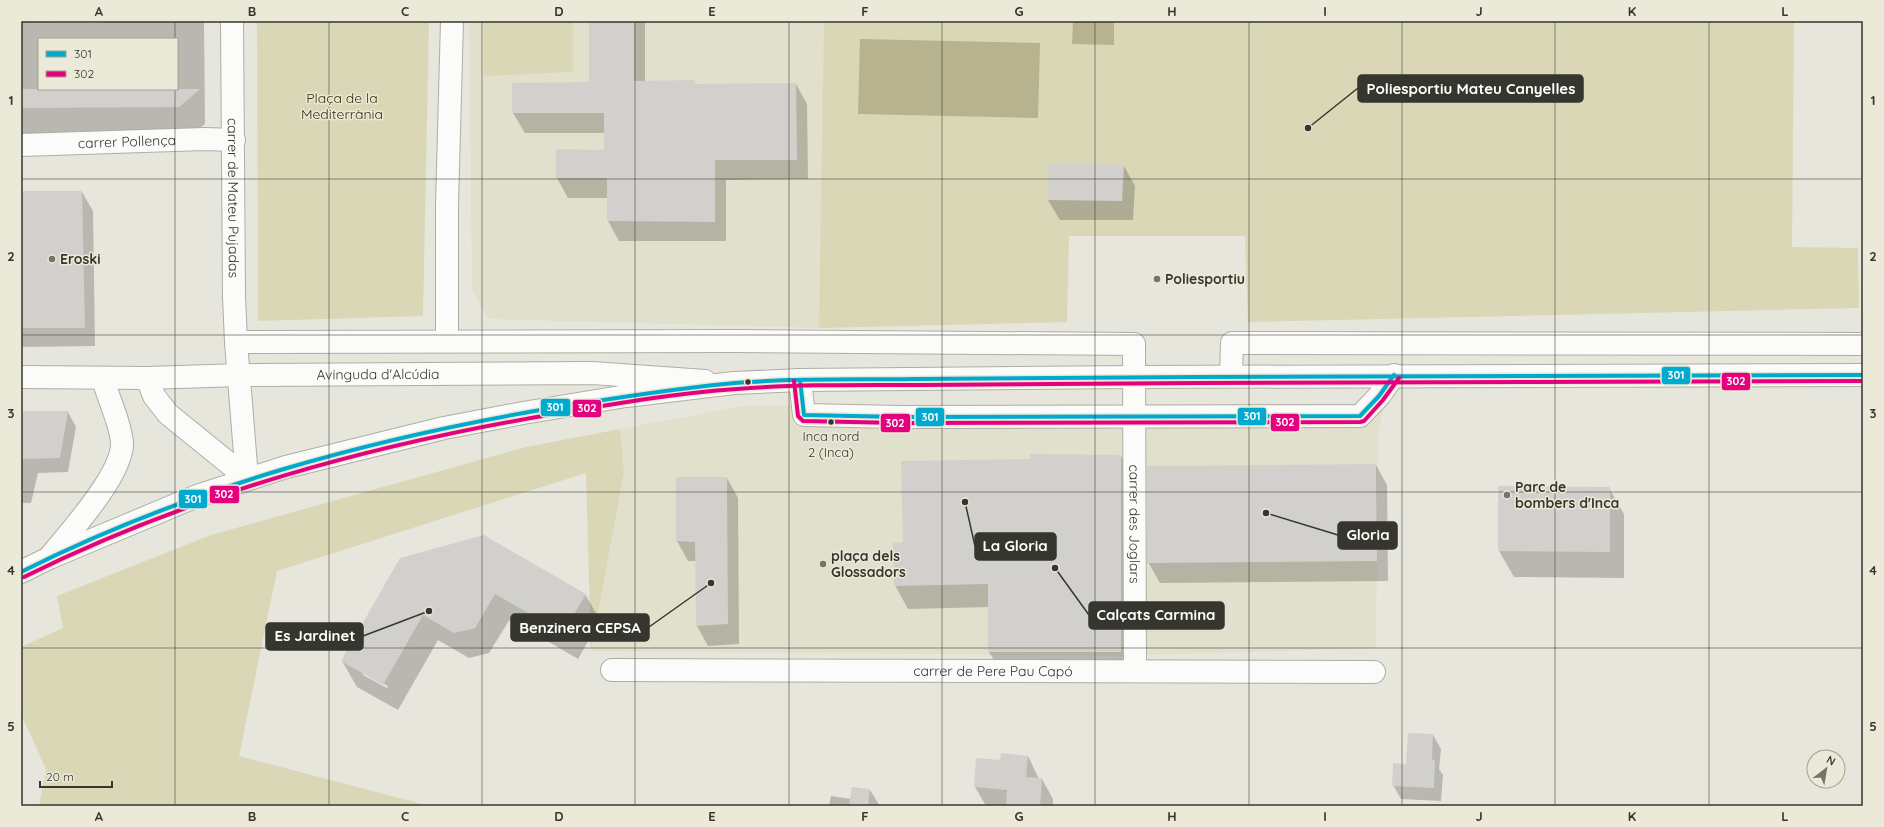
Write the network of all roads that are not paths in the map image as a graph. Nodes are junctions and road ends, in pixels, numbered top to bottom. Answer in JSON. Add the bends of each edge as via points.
{"nodes":[{"id":1,"x":232,"y":21,"type":"edge"},
{"id":2,"x":452,"y":21,"type":"edge"},
{"id":3,"x":234,"y":140,"type":"junction"},
{"id":4,"x":21,"y":145,"type":"edge"},
{"id":5,"x":447,"y":341,"type":"junction"},
{"id":6,"x":236,"y":342,"type":"junction"},
{"id":7,"x":1863,"y":344,"type":"edge"},
{"id":8,"x":240,"y":375,"type":"junction"},
{"id":9,"x":1394,"y":375,"type":"junction"},
{"id":10,"x":1863,"y":375,"type":"edge"},
{"id":11,"x":1231,"y":376,"type":"junction"},
{"id":12,"x":21,"y":377,"type":"edge"},
{"id":13,"x":1134,"y":377,"type":"junction"},
{"id":14,"x":147,"y":378,"type":"junction"},
{"id":15,"x":103,"y":379,"type":"junction"},
{"id":16,"x":800,"y":380,"type":"junction"},
{"id":17,"x":734,"y":383,"type":"junction"},
{"id":18,"x":1136,"y":416,"type":"junction"},
{"id":19,"x":247,"y":478,"type":"junction"},
{"id":20,"x":49,"y":558,"type":"junction"},
{"id":21,"x":21,"y":572,"type":"edge"},
{"id":22,"x":612,"y":670,"type":"dead end"},
{"id":23,"x":1135,"y":671,"type":"junction"},
{"id":24,"x":1374,"y":672,"type":"dead end"}],
"edges":[{"from":1,"to":3,"type":"street","name":"carrer de Mateu Pujadas"},
{"from":2,"to":5,"type":"street","via":[[447,206]]},
{"from":3,"to":4,"type":"street","name":"carrer Pollença"},
{"from":3,"to":6,"type":"street","name":"carrer de Mateu Pujadas","via":[[233,257]]},
{"from":5,"to":6,"type":"street"},
{"from":5,"to":13,"type":"street","name":"carrer des Joglars","via":[[1134,344]]},
{"from":6,"to":8,"type":"street","name":"carrer de Mateu Pujadas"},
{"from":7,"to":11,"type":"street","via":[[1232,343]]},
{"from":8,"to":14,"type":"street","name":"Avinguda d'Alcúdia"},
{"from":8,"to":17,"type":"street","name":"Avinguda d'Alcúdia","via":[[592,373]]},
{"from":8,"to":19,"type":"street","name":"carrer de Mateu Pujadas"},
{"from":9,"to":10,"type":"street"},
{"from":9,"to":11,"type":"street"},
{"from":9,"to":18,"type":"street","via":[[1360,416]]},
{"from":11,"to":13,"type":"street"},
{"from":12,"to":15,"type":"street","name":"Avinguda d'Alcúdia"},
{"from":13,"to":16,"type":"street"},
{"from":13,"to":18,"type":"street","name":"carrer des Joglars"},
{"from":14,"to":15,"type":"street","name":"Avinguda d'Alcúdia"},
{"from":14,"to":19,"type":"street","via":[[154,396],[168,414]]},
{"from":15,"to":20,"type":"street","via":[[122,443],[120,458],[107,483]]},
{"from":16,"to":17,"type":"street"},
{"from":16,"to":18,"type":"street","via":[[804,415]]},
{"from":17,"to":19,"type":"street","via":[[626,396],[444,428]]},
{"from":18,"to":23,"type":"street","name":"carrer des Joglars"},
{"from":19,"to":20,"type":"street","via":[[197,496]]},
{"from":20,"to":21,"type":"street"},
{"from":22,"to":23,"type":"street","name":"carrer de Pere Pau Capó"},
{"from":23,"to":24,"type":"street","name":"carrer de Pere Pau Capó"}]}
